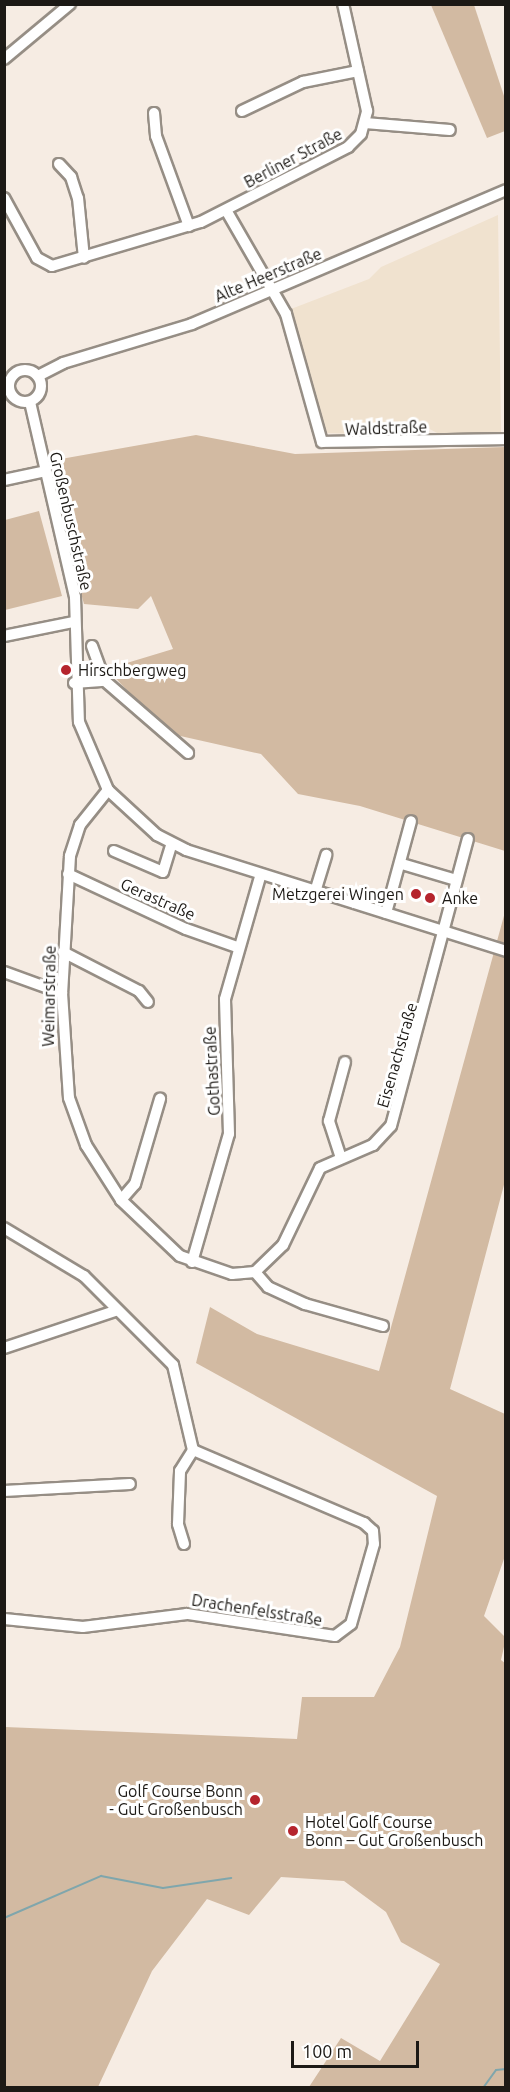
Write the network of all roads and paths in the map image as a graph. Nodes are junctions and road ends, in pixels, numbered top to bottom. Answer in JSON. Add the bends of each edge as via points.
{"nodes":[{"id":1,"x":70,"y":4,"type":"edge"},
{"id":2,"x":343,"y":4,"type":"edge"},
{"id":3,"x":4,"y":59,"type":"edge"},
{"id":4,"x":358,"y":71,"type":"junction"},
{"id":5,"x":242,"y":111,"type":"dead end"},
{"id":6,"x":154,"y":113,"type":"dead end"},
{"id":7,"x":365,"y":123,"type":"junction"},
{"id":8,"x":450,"y":130,"type":"dead end"},
{"id":9,"x":58,"y":164,"type":"dead end"},
{"id":10,"x":506,"y":190,"type":"edge"},
{"id":11,"x":4,"y":198,"type":"edge"},
{"id":12,"x":226,"y":210,"type":"junction"},
{"id":13,"x":189,"y":226,"type":"junction"},
{"id":14,"x":84,"y":258,"type":"junction"},
{"id":15,"x":273,"y":289,"type":"junction"},
{"id":16,"x":38,"y":376,"type":"junction"},
{"id":17,"x":7,"y":385,"type":"edge"},
{"id":18,"x":30,"y":402,"type":"junction"},
{"id":19,"x":506,"y":439,"type":"edge"},
{"id":20,"x":43,"y":472,"type":"junction"},
{"id":21,"x":4,"y":480,"type":"edge"},
{"id":22,"x":73,"y":622,"type":"junction"},
{"id":23,"x":4,"y":636,"type":"edge"},
{"id":24,"x":92,"y":646,"type":"dead end"},
{"id":25,"x":105,"y":681,"type":"junction"},
{"id":26,"x":74,"y":683,"type":"junction"},
{"id":27,"x":188,"y":753,"type":"dead end"},
{"id":28,"x":108,"y":790,"type":"junction"},
{"id":29,"x":411,"y":821,"type":"dead end"},
{"id":30,"x":468,"y":839,"type":"dead end"},
{"id":31,"x":172,"y":843,"type":"junction"},
{"id":32,"x":114,"y":851,"type":"dead end"},
{"id":33,"x":326,"y":855,"type":"dead end"},
{"id":34,"x":402,"y":864,"type":"junction"},
{"id":35,"x":68,"y":874,"type":"junction"},
{"id":36,"x":260,"y":877,"type":"junction"},
{"id":37,"x":456,"y":880,"type":"junction"},
{"id":38,"x":315,"y":892,"type":"junction"},
{"id":39,"x":386,"y":914,"type":"junction"},
{"id":40,"x":444,"y":932,"type":"junction"},
{"id":41,"x":237,"y":947,"type":"junction"},
{"id":42,"x":506,"y":951,"type":"edge"},
{"id":43,"x":63,"y":952,"type":"junction"},
{"id":44,"x":4,"y":972,"type":"edge"},
{"id":45,"x":62,"y":993,"type":"junction"},
{"id":46,"x":148,"y":1002,"type":"dead end"},
{"id":47,"x":345,"y":1062,"type":"dead end"},
{"id":48,"x":160,"y":1099,"type":"dead end"},
{"id":49,"x":340,"y":1155,"type":"junction"},
{"id":50,"x":121,"y":1200,"type":"junction"},
{"id":51,"x":4,"y":1228,"type":"edge"},
{"id":52,"x":192,"y":1262,"type":"junction"},
{"id":53,"x":255,"y":1272,"type":"junction"},
{"id":54,"x":115,"y":1311,"type":"junction"},
{"id":55,"x":383,"y":1326,"type":"dead end"},
{"id":56,"x":4,"y":1348,"type":"edge"},
{"id":57,"x":193,"y":1450,"type":"junction"},
{"id":58,"x":130,"y":1484,"type":"dead end"},
{"id":59,"x":4,"y":1491,"type":"edge"},
{"id":60,"x":184,"y":1545,"type":"dead end"},
{"id":61,"x":4,"y":1618,"type":"edge"}],
"edges":[{"from":1,"to":3,"type":"street"},
{"from":2,"to":4,"type":"street"},
{"from":4,"to":5,"type":"street","via":[[303,82]]},
{"from":4,"to":7,"type":"street"},
{"from":6,"to":13,"type":"street","via":[[156,136]]},
{"from":7,"to":8,"type":"street"},
{"from":7,"to":12,"type":"street","name":"Berliner Straße","via":[[348,147]]},
{"from":9,"to":14,"type":"street","via":[[72,177],[78,198]]},
{"from":10,"to":15,"type":"street","name":"Alte Heerstraße"},
{"from":11,"to":14,"type":"street","name":"Berliner Straße","via":[[39,261],[54,265]]},
{"from":12,"to":13,"type":"street","name":"Berliner Straße"},
{"from":12,"to":15,"type":"street"},
{"from":13,"to":14,"type":"street","name":"Berliner Straße"},
{"from":15,"to":16,"type":"street","name":"Alte Heerstraße","via":[[192,324],[63,363]]},
{"from":15,"to":19,"type":"street","name":"Waldstraße","via":[[286,314],[322,442]]},
{"from":16,"to":17,"type":"street","via":[[23,370]]},
{"from":16,"to":18,"type":"street","via":[[41,392]]},
{"from":17,"to":18,"type":"street","via":[[16,400]]},
{"from":18,"to":20,"type":"street","name":"Großenbuschstraße"},
{"from":20,"to":21,"type":"street"},
{"from":20,"to":22,"type":"street","name":"Großenbuschstraße","via":[[75,597]]},
{"from":22,"to":23,"type":"street"},
{"from":22,"to":26,"type":"street","name":"Großenbuschstraße"},
{"from":24,"to":25,"type":"street"},
{"from":25,"to":26,"type":"street"},
{"from":25,"to":27,"type":"street"},
{"from":26,"to":28,"type":"street","name":"Großenbuschstraße","via":[[79,722]]},
{"from":28,"to":31,"type":"street","name":"Großenbuschstraße"},
{"from":28,"to":35,"type":"street","name":"Weimarstraße","via":[[80,825]]},
{"from":29,"to":34,"type":"street"},
{"from":30,"to":37,"type":"street"},
{"from":31,"to":32,"type":"street","via":[[163,872]]},
{"from":31,"to":36,"type":"street","name":"Großenbuschstraße"},
{"from":33,"to":38,"type":"street"},
{"from":34,"to":37,"type":"street"},
{"from":34,"to":39,"type":"street"},
{"from":35,"to":41,"type":"street","name":"Gerastraße","via":[[186,929]]},
{"from":35,"to":43,"type":"street","name":"Weimarstraße"},
{"from":36,"to":38,"type":"street","name":"Großenbuschstraße"},
{"from":36,"to":41,"type":"street","name":"Gothastraße"},
{"from":37,"to":40,"type":"street"},
{"from":38,"to":39,"type":"street","name":"Großenbuschstraße"},
{"from":39,"to":40,"type":"street","name":"Großenbuschstraße"},
{"from":40,"to":42,"type":"street","name":"Großenbuschstraße"},
{"from":40,"to":49,"type":"street","name":"Eisenachstraße","via":[[391,1126],[365,1149]]},
{"from":41,"to":52,"type":"street","name":"Gothastraße","via":[[225,999],[229,1134]]},
{"from":43,"to":45,"type":"street","name":"Weimarstraße"},
{"from":43,"to":46,"type":"street","via":[[139,991]]},
{"from":44,"to":45,"type":"street"},
{"from":45,"to":50,"type":"street","name":"Weimarstraße","via":[[62,1043],[74,1117],[100,1172]]},
{"from":47,"to":49,"type":"street","via":[[329,1121]]},
{"from":48,"to":50,"type":"street","via":[[135,1184]]},
{"from":49,"to":53,"type":"street","name":"Eisenachstraße","via":[[313,1177],[283,1245]]},
{"from":50,"to":52,"type":"street","name":"Weimarstraße","via":[[167,1246]]},
{"from":51,"to":54,"type":"street","via":[[69,1264]]},
{"from":52,"to":53,"type":"street","name":"Weimarstraße","via":[[232,1274]]},
{"from":53,"to":55,"type":"street","via":[[268,1287],[306,1304]]},
{"from":54,"to":56,"type":"street"},
{"from":54,"to":57,"type":"street","via":[[173,1365]]},
{"from":57,"to":60,"type":"street","via":[[180,1470],[178,1524]]},
{"from":57,"to":61,"type":"street","name":"Drachenfelsstraße","via":[[373,1531],[374,1544],[345,1632],[293,1634],[187,1614],[83,1626]]},
{"from":58,"to":59,"type":"street"}]}
